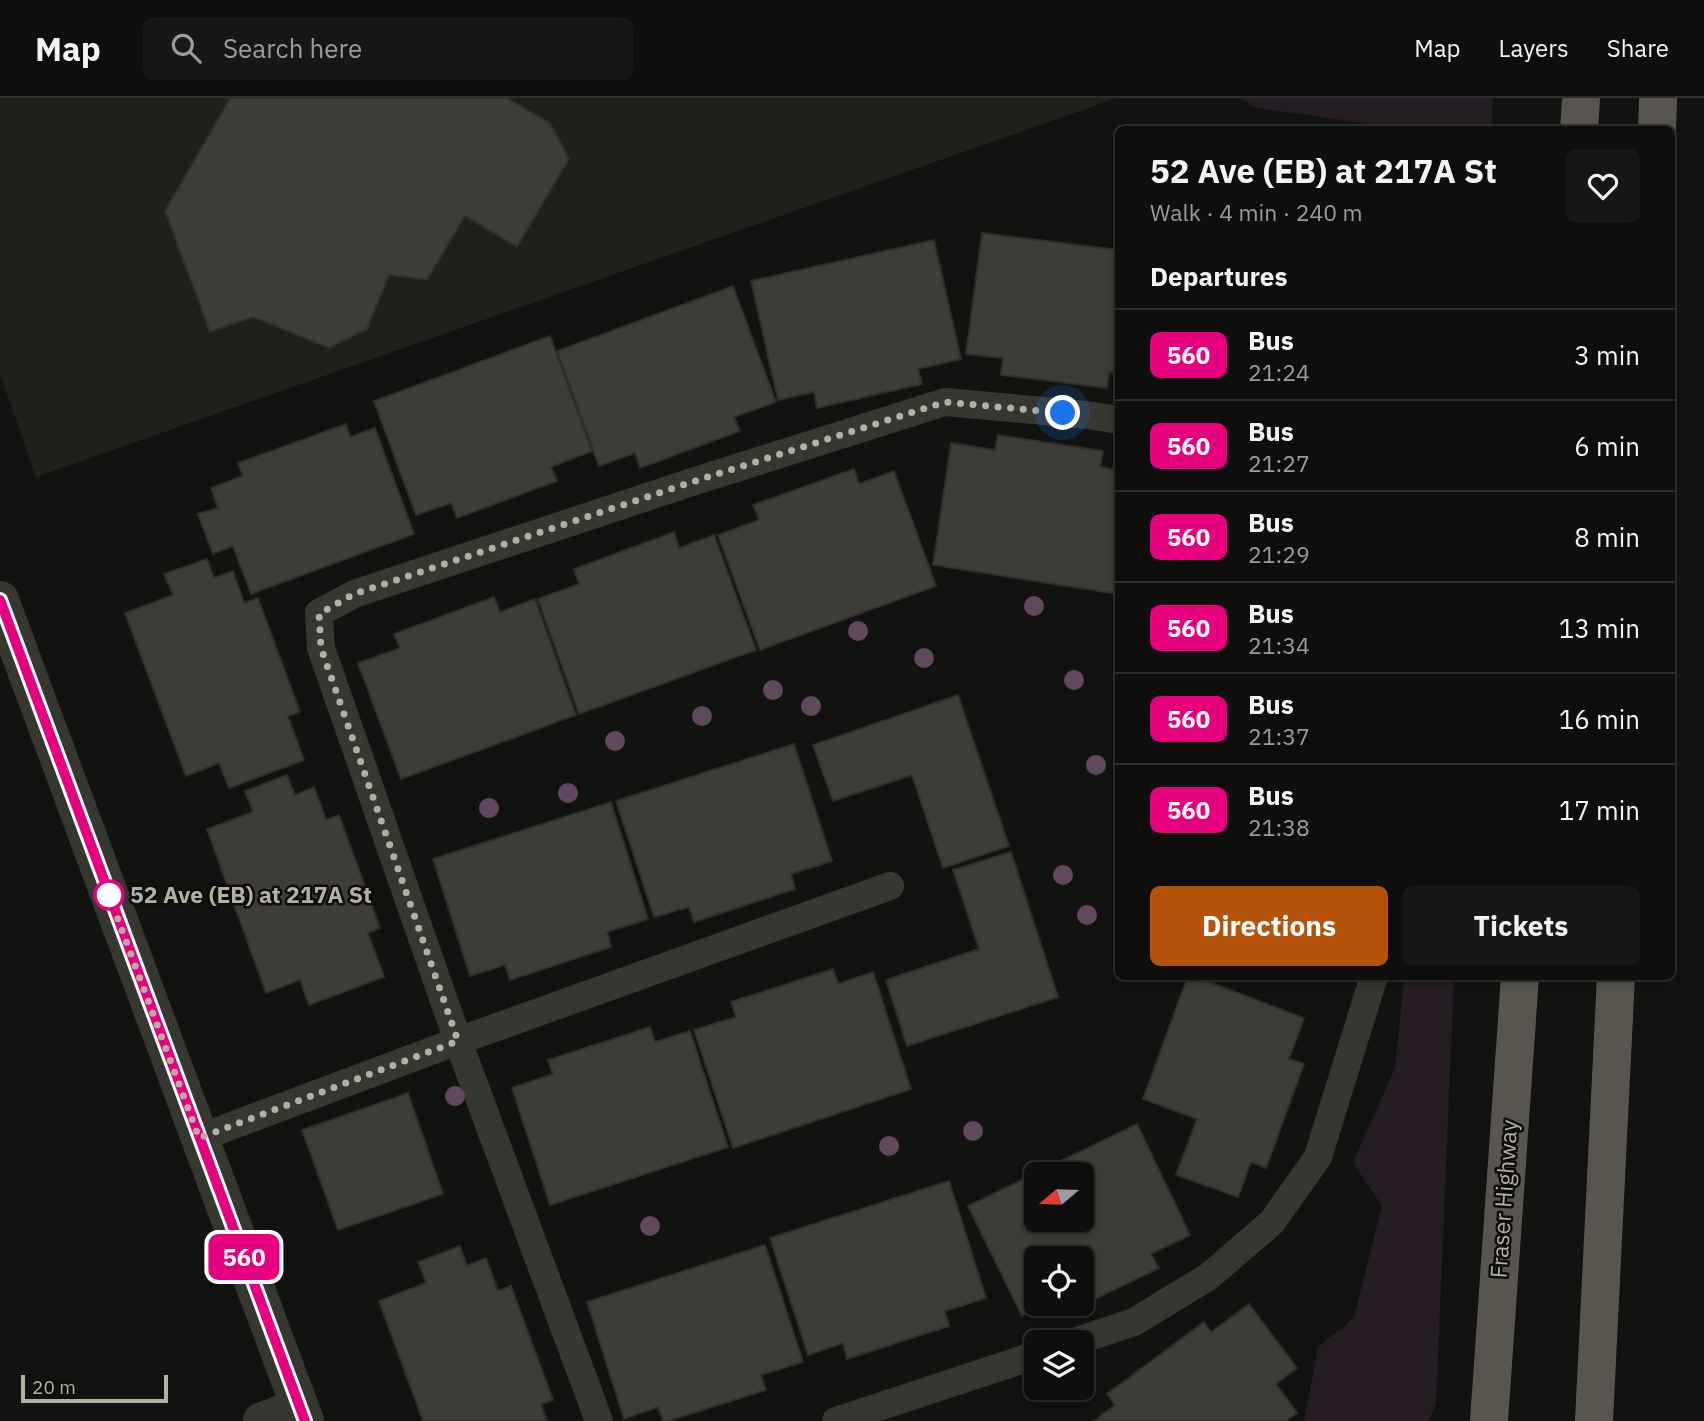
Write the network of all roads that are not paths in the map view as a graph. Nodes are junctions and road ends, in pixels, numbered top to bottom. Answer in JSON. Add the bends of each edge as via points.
{"nodes":[{"id":1,"x":1581,"y":98,"type":"edge"},
{"id":2,"x":1658,"y":98,"type":"edge"},
{"id":3,"x":1579,"y":126,"type":"edge"},
{"id":4,"x":1657,"y":126,"type":"edge"},
{"id":5,"x":1115,"y":420,"type":"edge"},
{"id":6,"x":0,"y":600,"type":"edge"},
{"id":7,"x":890,"y":886,"type":"dead end"},
{"id":8,"x":1373,"y":980,"type":"edge"},
{"id":9,"x":1520,"y":980,"type":"edge"},
{"id":10,"x":1616,"y":980,"type":"edge"},
{"id":11,"x":458,"y":1041,"type":"junction"},
{"id":12,"x":199,"y":1138,"type":"junction"},
{"id":13,"x":1094,"y":1335,"type":"edge"},
{"id":14,"x":1024,"y":1359,"type":"edge"},
{"id":15,"x":303,"y":1414,"type":"edge"},
{"id":16,"x":262,"y":1421,"type":"edge"},
{"id":17,"x":599,"y":1421,"type":"edge"},
{"id":18,"x":836,"y":1421,"type":"edge"},
{"id":19,"x":1489,"y":1421,"type":"edge"},
{"id":20,"x":1594,"y":1421,"type":"edge"}],
"edges":[{"from":1,"to":3,"type":"main road"},
{"from":2,"to":4,"type":"main road"},
{"from":5,"to":11,"type":"lane","via":[[945,402],[354,594],[319,614],[321,648]]},
{"from":6,"to":12,"type":"street"},
{"from":7,"to":11,"type":"lane"},
{"from":8,"to":13,"type":"lane","via":[[1318,1157],[1272,1222],[1208,1277],[1134,1322]]},
{"from":9,"to":19,"type":"main road","name":"Fraser Highway"},
{"from":10,"to":20,"type":"main road"},
{"from":11,"to":12,"type":"lane"},
{"from":11,"to":17,"type":"lane"},
{"from":12,"to":15,"type":"street"},
{"from":14,"to":18,"type":"lane"},
{"from":15,"to":16,"type":"street"}]}
